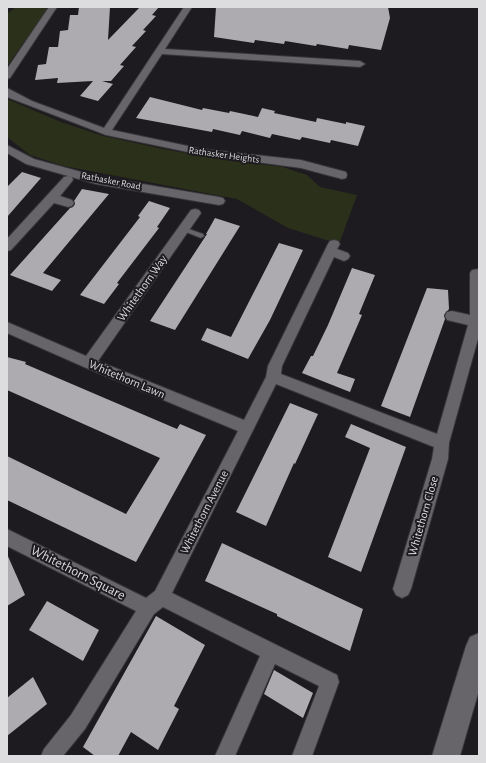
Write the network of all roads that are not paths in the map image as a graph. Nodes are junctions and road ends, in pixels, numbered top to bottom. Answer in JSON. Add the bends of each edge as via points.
{"nodes":[{"id":1,"x":53,"y":7,"type":"edge"},
{"id":2,"x":188,"y":7,"type":"edge"},
{"id":3,"x":159,"y":51,"type":"junction"},
{"id":4,"x":360,"y":64,"type":"dead end"},
{"id":5,"x":7,"y":76,"type":"edge"},
{"id":6,"x":7,"y":92,"type":"edge"},
{"id":7,"x":106,"y":132,"type":"junction"},
{"id":8,"x":7,"y":148,"type":"edge"},
{"id":9,"x":342,"y":174,"type":"dead end"},
{"id":10,"x":68,"y":180,"type":"dead end"},
{"id":11,"x":52,"y":198,"type":"junction"},
{"id":12,"x":219,"y":201,"type":"dead end"},
{"id":13,"x":68,"y":203,"type":"dead end"},
{"id":14,"x":195,"y":213,"type":"dead end"},
{"id":15,"x":183,"y":229,"type":"junction"},
{"id":16,"x":201,"y":236,"type":"dead end"},
{"id":17,"x":7,"y":247,"type":"edge"},
{"id":18,"x":336,"y":251,"type":"dead end"},
{"id":19,"x":476,"y":272,"type":"dead end"},
{"id":20,"x":452,"y":316,"type":"dead end"},
{"id":21,"x":476,"y":322,"type":"junction"},
{"id":22,"x":7,"y":327,"type":"edge"},
{"id":23,"x":89,"y":363,"type":"junction"},
{"id":24,"x":273,"y":377,"type":"junction"},
{"id":25,"x":247,"y":428,"type":"junction"},
{"id":26,"x":442,"y":443,"type":"junction"},
{"id":27,"x":7,"y":537,"type":"edge"},
{"id":28,"x":402,"y":589,"type":"dead end"},
{"id":29,"x":161,"y":597,"type":"junction"},
{"id":30,"x":148,"y":608,"type":"junction"},
{"id":31,"x":479,"y":646,"type":"edge"},
{"id":32,"x":271,"y":652,"type":"junction"},
{"id":33,"x":51,"y":756,"type":"edge"},
{"id":34,"x":224,"y":756,"type":"edge"},
{"id":35,"x":302,"y":756,"type":"edge"},
{"id":36,"x":446,"y":756,"type":"edge"}],
"edges":[{"from":1,"to":5,"type":"street"},
{"from":2,"to":3,"type":"street"},
{"from":3,"to":4,"type":"street"},
{"from":3,"to":7,"type":"street"},
{"from":6,"to":7,"type":"street","name":"Rathasker Heights"},
{"from":7,"to":9,"type":"street","name":"Rathasker Heights","via":[[202,152],[301,164]]},
{"from":8,"to":12,"type":"street","name":"Rathasker Road","via":[[30,162],[96,180]]},
{"from":10,"to":11,"type":"street"},
{"from":11,"to":13,"type":"street"},
{"from":11,"to":17,"type":"street"},
{"from":14,"to":15,"type":"street","name":"Whitethorn Way"},
{"from":15,"to":16,"type":"lane"},
{"from":15,"to":23,"type":"street","name":"Whitethorn Way"},
{"from":18,"to":24,"type":"street","name":"Whitethorn Avenue","via":[[275,366]]},
{"from":19,"to":21,"type":"street","name":"Whitethorn Close"},
{"from":20,"to":21,"type":"street"},
{"from":21,"to":26,"type":"street","name":"Whitethorn Close"},
{"from":22,"to":23,"type":"street","name":"Whitethorn Lawn"},
{"from":23,"to":25,"type":"street","name":"Whitethorn Lawn"},
{"from":24,"to":25,"type":"street","name":"Whitethorn Avenue"},
{"from":24,"to":26,"type":"street"},
{"from":25,"to":29,"type":"street","name":"Whitethorn Avenue"},
{"from":26,"to":28,"type":"street","name":"Whitethorn Close","via":[[440,459]]},
{"from":27,"to":30,"type":"street","name":"Whitethorn Square"},
{"from":29,"to":30,"type":"street","name":"Whitethorn Avenue"},
{"from":29,"to":32,"type":"street"},
{"from":30,"to":33,"type":"street","name":"Whitethorn Avenue","via":[[78,722]]},
{"from":31,"to":36,"type":"main road"},
{"from":32,"to":34,"type":"street"},
{"from":32,"to":35,"type":"street","via":[[330,682]]}]}
